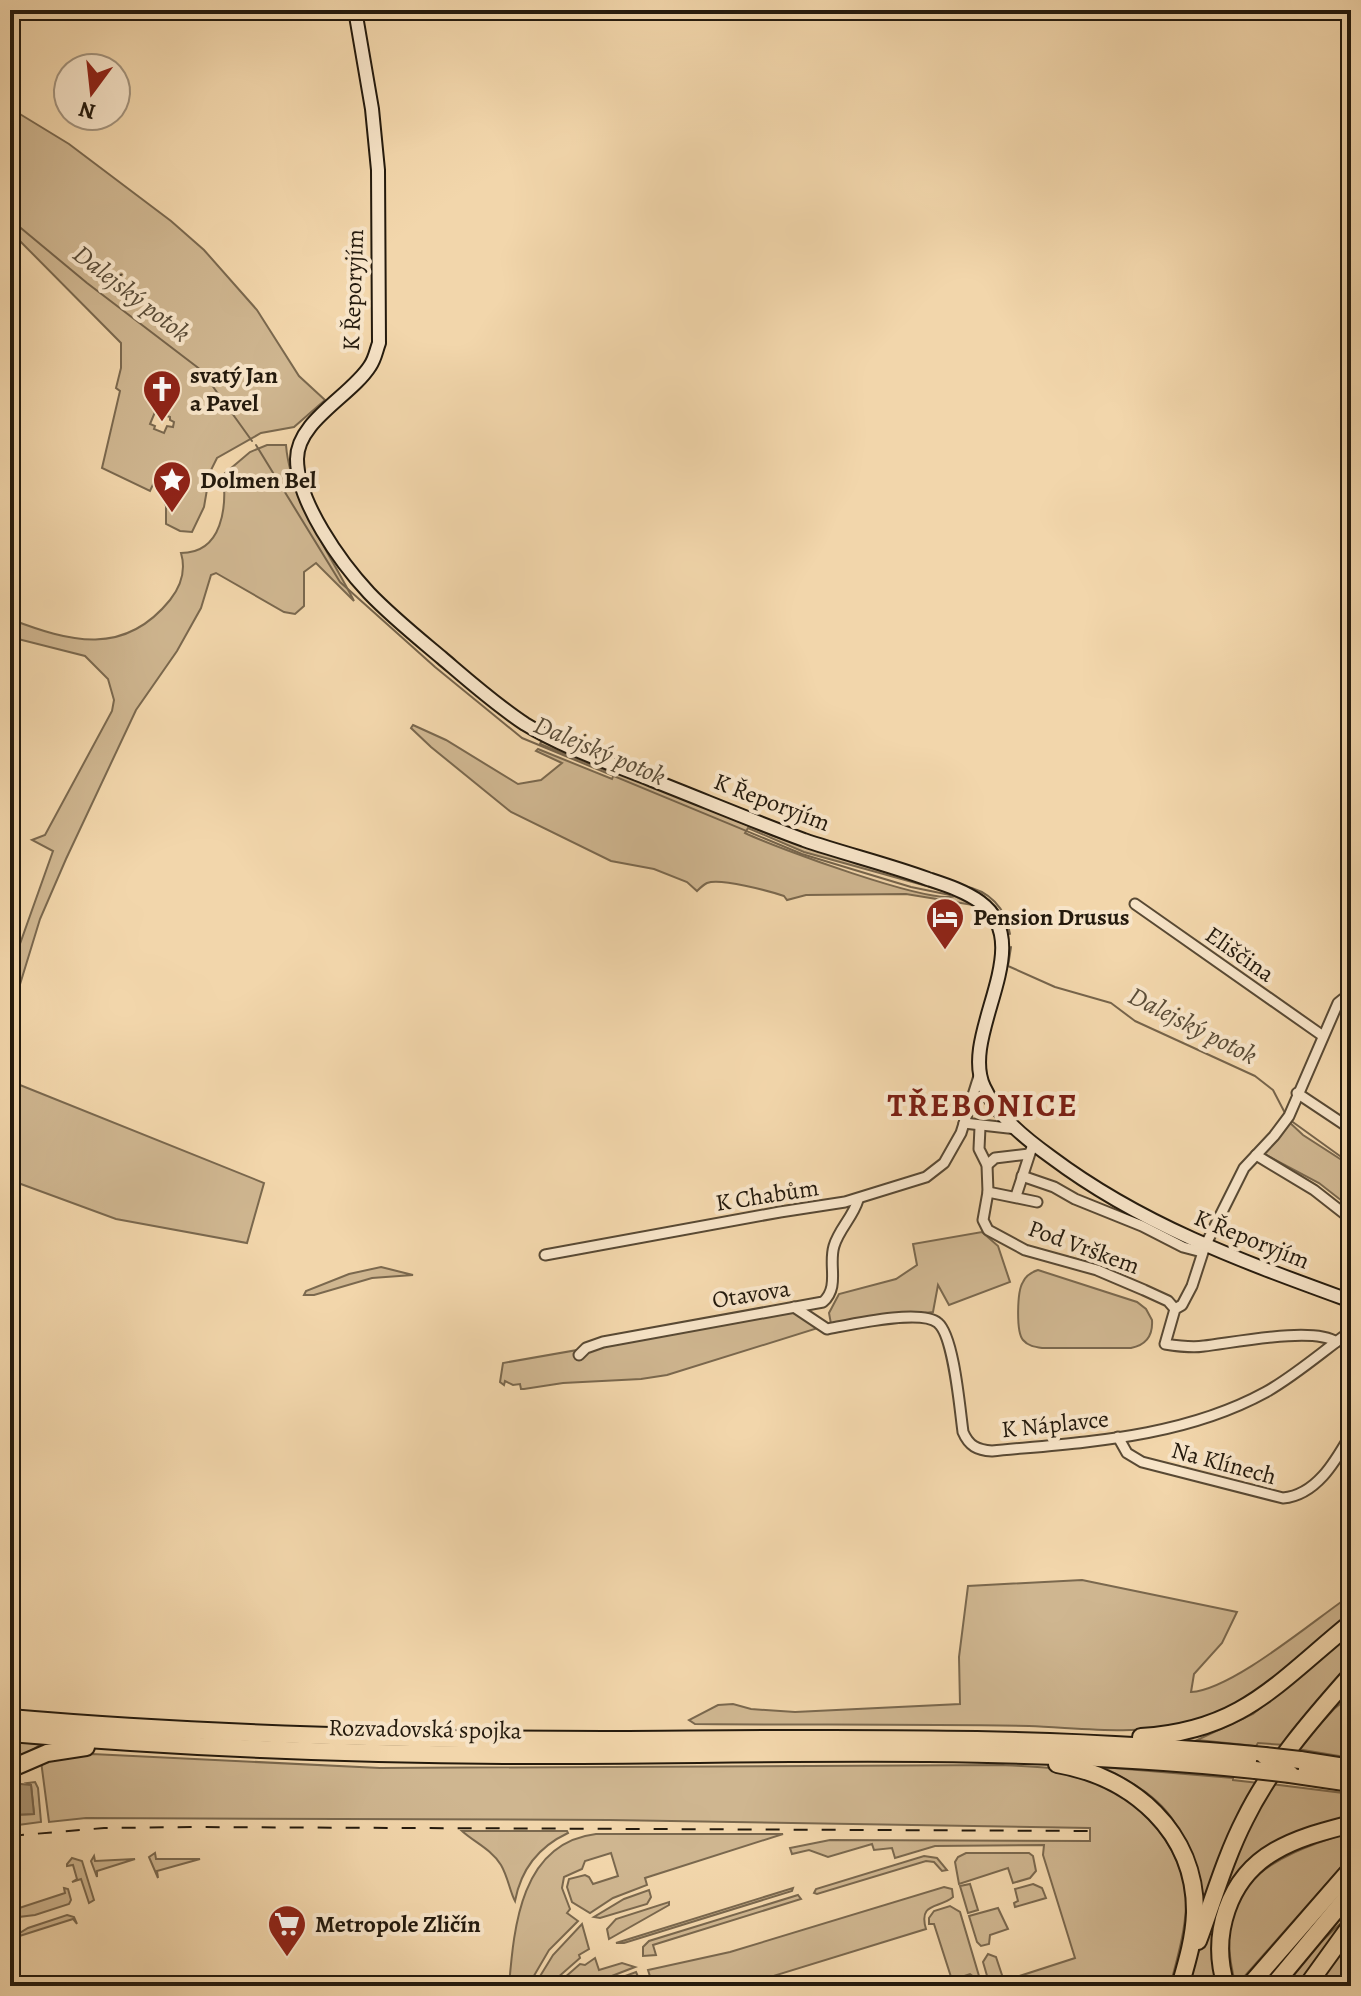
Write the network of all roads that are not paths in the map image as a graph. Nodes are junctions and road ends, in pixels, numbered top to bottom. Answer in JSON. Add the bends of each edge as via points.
{"nodes":[{"id":1,"x":355,"y":10,"type":"edge"},
{"id":2,"x":1135,"y":904,"type":"dead end"},
{"id":3,"x":1351,"y":1002,"type":"edge"},
{"id":4,"x":1323,"y":1036,"type":"junction"},
{"id":5,"x":979,"y":1076,"type":"junction"},
{"id":6,"x":1297,"y":1093,"type":"junction"},
{"id":7,"x":964,"y":1123,"type":"junction"},
{"id":8,"x":980,"y":1127,"type":"junction"},
{"id":9,"x":1017,"y":1129,"type":"junction"},
{"id":10,"x":1351,"y":1129,"type":"edge"},
{"id":11,"x":1031,"y":1149,"type":"junction"},
{"id":12,"x":1256,"y":1155,"type":"junction"},
{"id":13,"x":987,"y":1165,"type":"junction"},
{"id":14,"x":1022,"y":1176,"type":"junction"},
{"id":15,"x":988,"y":1192,"type":"junction"},
{"id":16,"x":1016,"y":1196,"type":"junction"},
{"id":17,"x":858,"y":1200,"type":"junction"},
{"id":18,"x":1037,"y":1202,"type":"dead end"},
{"id":19,"x":1351,"y":1219,"type":"edge"},
{"id":20,"x":1203,"y":1249,"type":"junction"},
{"id":21,"x":545,"y":1255,"type":"dead end"},
{"id":22,"x":1351,"y":1301,"type":"edge"},
{"id":23,"x":794,"y":1307,"type":"junction"},
{"id":24,"x":1175,"y":1309,"type":"junction"},
{"id":25,"x":1351,"y":1331,"type":"edge"},
{"id":26,"x":1336,"y":1342,"type":"junction"},
{"id":27,"x":579,"y":1355,"type":"dead end"},
{"id":28,"x":1351,"y":1434,"type":"edge"},
{"id":29,"x":1118,"y":1437,"type":"junction"},
{"id":30,"x":1351,"y":1623,"type":"edge"},
{"id":31,"x":1351,"y":1675,"type":"edge"},
{"id":32,"x":1351,"y":1687,"type":"edge"},
{"id":33,"x":10,"y":1718,"type":"edge"},
{"id":34,"x":10,"y":1733,"type":"edge"},
{"id":35,"x":1063,"y":1741,"type":"junction"},
{"id":36,"x":840,"y":1745,"type":"junction"},
{"id":37,"x":171,"y":1746,"type":"junction"},
{"id":38,"x":997,"y":1754,"type":"junction"},
{"id":39,"x":1294,"y":1761,"type":"junction"},
{"id":40,"x":1351,"y":1768,"type":"edge"},
{"id":41,"x":10,"y":1769,"type":"edge"},
{"id":42,"x":1351,"y":1783,"type":"edge"},
{"id":43,"x":1351,"y":1824,"type":"edge"},
{"id":44,"x":1351,"y":1869,"type":"edge"},
{"id":45,"x":1351,"y":1892,"type":"edge"},
{"id":46,"x":1351,"y":1925,"type":"edge"},
{"id":47,"x":1181,"y":1986,"type":"edge"},
{"id":48,"x":1226,"y":1986,"type":"edge"},
{"id":49,"x":1249,"y":1986,"type":"edge"},
{"id":50,"x":1273,"y":1986,"type":"edge"},
{"id":51,"x":1307,"y":1986,"type":"edge"}],
"edges":[{"from":1,"to":5,"type":"street","name":"K Řeporyjím","via":[[378,170],[379,343],[374,362],[308,428],[296,455],[302,484],[329,544],[385,610],[539,732],[806,840],[941,883],[985,905],[999,929],[1002,954]]},
{"from":2,"to":4,"type":"street","name":"Eliščina"},
{"from":3,"to":4,"type":"street","via":[[1338,1003]]},
{"from":4,"to":6,"type":"street"},
{"from":5,"to":7,"type":"street","name":"K Chabům"},
{"from":5,"to":9,"type":"street","name":"K Řeporyjím","via":[[993,1103]]},
{"from":6,"to":10,"type":"street"},
{"from":6,"to":12,"type":"street","via":[[1288,1117]]},
{"from":7,"to":8,"type":"street"},
{"from":7,"to":17,"type":"street","name":"K Chabům","via":[[936,1170]]},
{"from":8,"to":9,"type":"street"},
{"from":8,"to":13,"type":"street","name":"Pod Vrškem","via":[[979,1149]]},
{"from":9,"to":11,"type":"street","name":"K Řeporyjím"},
{"from":11,"to":13,"type":"street"},
{"from":11,"to":14,"type":"street"},
{"from":11,"to":20,"type":"street","name":"K Řeporyjím"},
{"from":12,"to":19,"type":"street"},
{"from":12,"to":20,"type":"street","via":[[1244,1168]]},
{"from":13,"to":15,"type":"street","name":"Pod Vrškem"},
{"from":14,"to":16,"type":"street"},
{"from":14,"to":20,"type":"street","name":"K Řeporyjím","via":[[1183,1247]]},
{"from":15,"to":16,"type":"street"},
{"from":15,"to":24,"type":"street","name":"Pod Vrškem","via":[[983,1220],[988,1230],[1025,1250],[1097,1270],[1168,1301]]},
{"from":16,"to":18,"type":"street"},
{"from":17,"to":21,"type":"street","name":"K Chabům"},
{"from":17,"to":23,"type":"street","name":"Otavova","via":[[833,1249],[828,1298]]},
{"from":20,"to":22,"type":"street","name":"K Řeporyjím"},
{"from":20,"to":24,"type":"street","via":[[1192,1286]]},
{"from":23,"to":27,"type":"street","name":"Otavova","via":[[603,1342]]},
{"from":23,"to":29,"type":"street","name":"K Náplavce","via":[[827,1329],[917,1317],[938,1322],[953,1364],[963,1432],[981,1450]]},
{"from":24,"to":26,"type":"street","via":[[1165,1344],[1201,1347],[1322,1336]]},
{"from":25,"to":26,"type":"street","name":"K Náplavce"},
{"from":26,"to":29,"type":"street","name":"K Náplavce","via":[[1276,1386],[1238,1406],[1183,1425]]},
{"from":28,"to":29,"type":"street","name":"Na Klínech","via":[[1324,1476],[1283,1498],[1142,1462],[1127,1453]]},
{"from":30,"to":35,"type":"highway","via":[[1268,1693],[1218,1722],[1162,1736]]},
{"from":31,"to":39,"type":"highway"},
{"from":32,"to":39,"type":"highway"},
{"from":33,"to":36,"type":"highway","name":"Rozvadovská spojka","via":[[300,1737]]},
{"from":34,"to":37,"type":"highway","name":"Rozvadovská spojka"},
{"from":35,"to":36,"type":"highway"},
{"from":35,"to":39,"type":"highway","bridge":true},
{"from":36,"to":37,"type":"highway","name":"Rozvadovská spojka","via":[[506,1755]]},
{"from":36,"to":38,"type":"highway"},
{"from":37,"to":41,"type":"highway","via":[[70,1748]]},
{"from":38,"to":39,"type":"highway","bridge":true,"via":[[1255,1770]]},
{"from":38,"to":47,"type":"highway","via":[[1102,1776],[1142,1799],[1165,1823],[1185,1860],[1194,1893],[1193,1937]]},
{"from":39,"to":40,"type":"highway"},
{"from":39,"to":42,"type":"highway"},
{"from":39,"to":47,"type":"highway","via":[[1263,1787],[1241,1827]]},
{"from":43,"to":48,"type":"highway","via":[[1270,1854],[1239,1884],[1220,1939]]},
{"from":44,"to":49,"type":"highway"},
{"from":45,"to":50,"type":"highway"},
{"from":46,"to":51,"type":"highway"}]}
